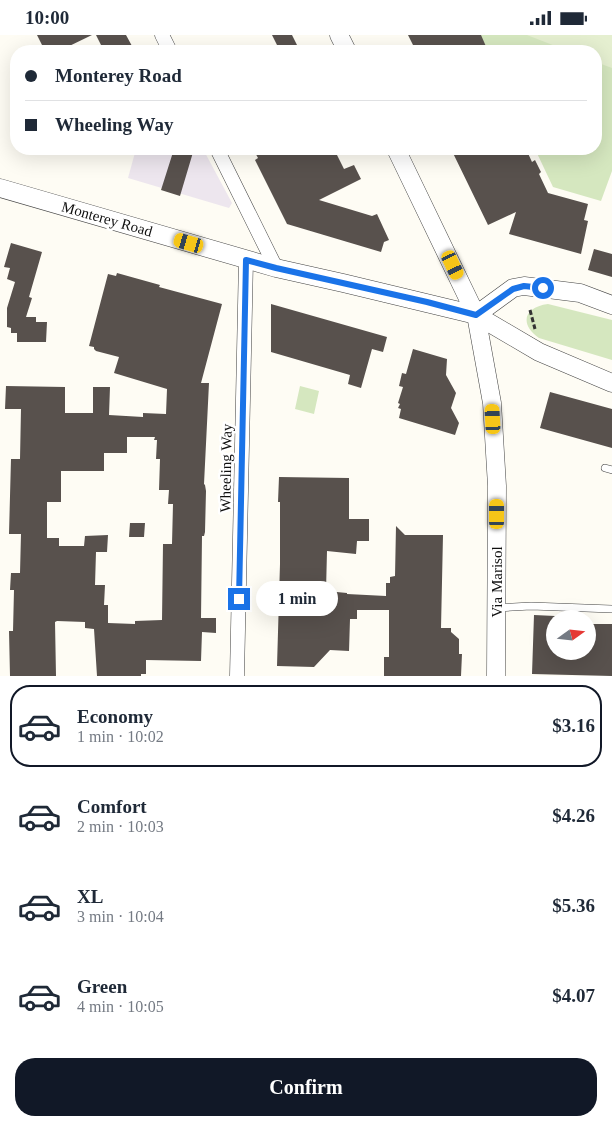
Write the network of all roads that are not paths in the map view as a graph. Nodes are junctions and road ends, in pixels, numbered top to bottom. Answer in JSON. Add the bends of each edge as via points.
{"nodes":[{"id":1,"x":220,"y":155,"type":"edge"},
{"id":2,"x":399,"y":155,"type":"edge"},
{"id":3,"x":0,"y":188,"type":"edge"},
{"id":4,"x":246,"y":260,"type":"junction"},
{"id":5,"x":276,"y":268,"type":"junction"},
{"id":6,"x":612,"y":305,"type":"edge"},
{"id":7,"x":476,"y":315,"type":"junction"},
{"id":8,"x":612,"y":383,"type":"edge"},
{"id":9,"x":497,"y":608,"type":"junction"},
{"id":10,"x":612,"y":609,"type":"edge"},
{"id":11,"x":237,"y":676,"type":"edge"},
{"id":12,"x":496,"y":676,"type":"edge"}],
"edges":[{"from":1,"to":5,"type":"street"},
{"from":2,"to":7,"type":"street","name":"Via Marisol"},
{"from":3,"to":4,"type":"street","name":"Monterey Road"},
{"from":4,"to":5,"type":"street","name":"Monterey Road"},
{"from":4,"to":11,"type":"street","name":"Wheeling Way"},
{"from":5,"to":7,"type":"street","name":"Monterey Road"},
{"from":6,"to":7,"type":"street","via":[[580,293],[524,286],[513,289]]},
{"from":7,"to":8,"type":"street","name":"Monterey Road","via":[[539,353]]},
{"from":7,"to":9,"type":"street","name":"Via Marisol","via":[[492,403],[497,486]]},
{"from":9,"to":10,"type":"lane"},
{"from":9,"to":12,"type":"street","name":"Via Marisol"}]}
